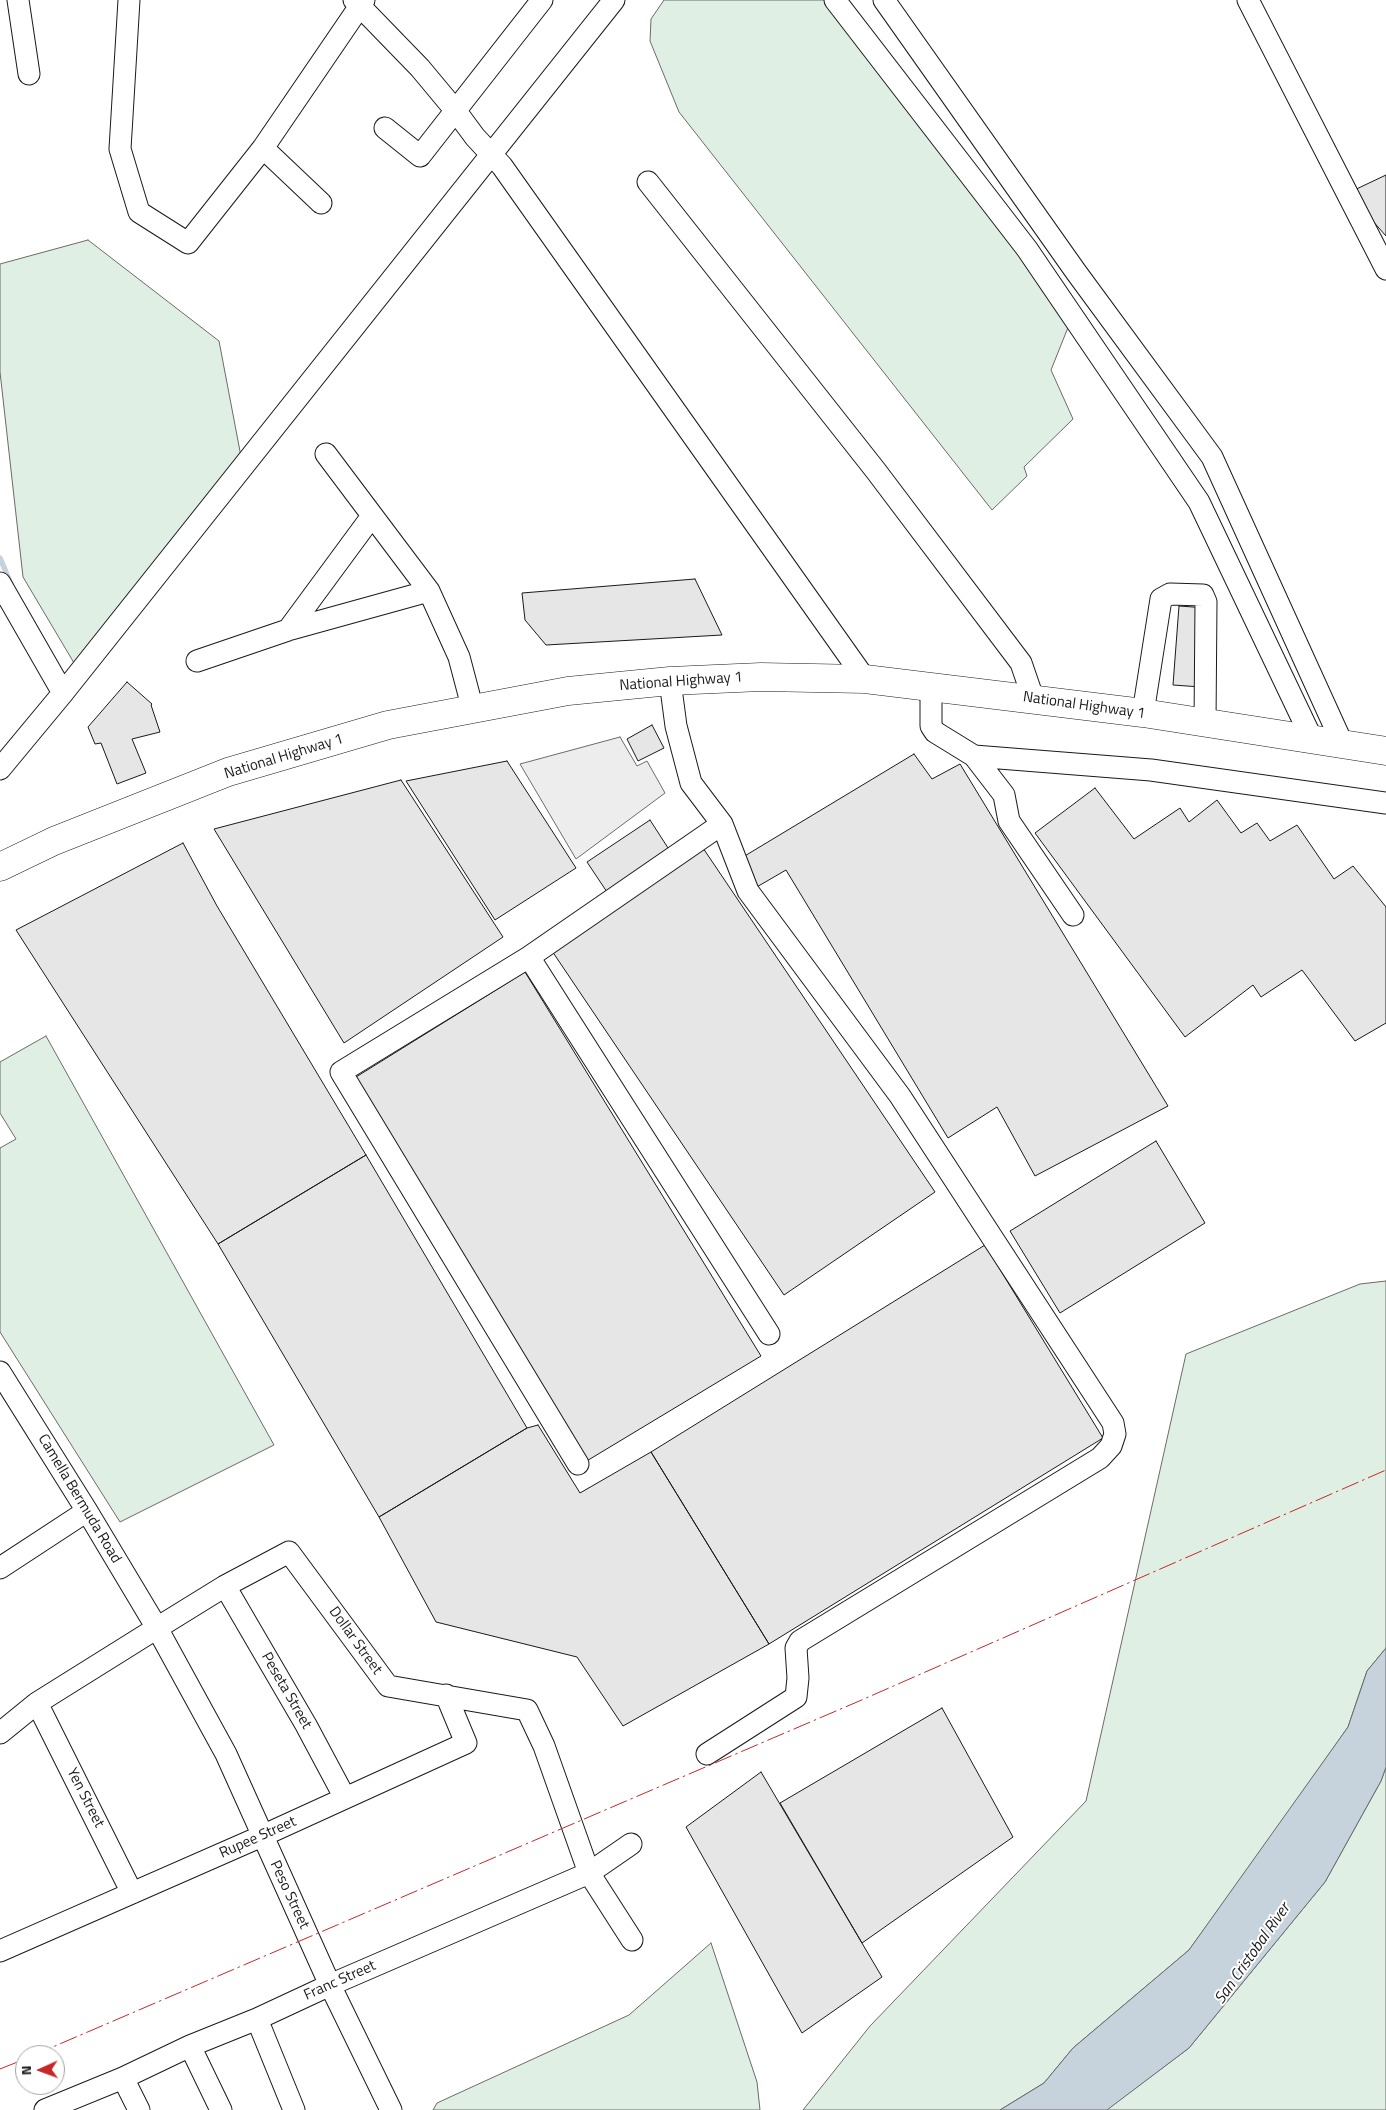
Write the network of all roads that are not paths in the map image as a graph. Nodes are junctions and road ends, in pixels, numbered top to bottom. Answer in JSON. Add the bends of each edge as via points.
{"nodes":[{"id":1,"x":18,"y":0,"type":"edge"},
{"id":2,"x":130,"y":0,"type":"edge"},
{"id":3,"x":542,"y":0,"type":"edge"},
{"id":4,"x":614,"y":0,"type":"edge"},
{"id":5,"x":835,"y":0,"type":"edge"},
{"id":6,"x":884,"y":0,"type":"edge"},
{"id":7,"x":1248,"y":0,"type":"edge"},
{"id":8,"x":360,"y":2,"type":"edge"},
{"id":9,"x":29,"y":74,"type":"dead end"},
{"id":10,"x":456,"y":110,"type":"junction"},
{"id":11,"x":385,"y":128,"type":"dead end"},
{"id":12,"x":263,"y":148,"type":"junction"},
{"id":13,"x":492,"y":155,"type":"junction"},
{"id":14,"x":648,"y":182,"type":"dead end"},
{"id":15,"x":320,"y":204,"type":"dead end"},
{"id":16,"x":1386,"y":269,"type":"edge"},
{"id":17,"x":326,"y":454,"type":"dead end"},
{"id":18,"x":372,"y":516,"type":"junction"},
{"id":19,"x":0,"y":583,"type":"edge"},
{"id":20,"x":428,"y":591,"type":"junction"},
{"id":21,"x":288,"y":630,"type":"junction"},
{"id":22,"x":197,"y":661,"type":"dead end"},
{"id":23,"x":865,"y":679,"type":"junction"},
{"id":24,"x":670,"y":681,"type":"junction"},
{"id":25,"x":930,"y":686,"type":"junction"},
{"id":26,"x":63,"y":693,"type":"junction"},
{"id":27,"x":1033,"y":698,"type":"junction"},
{"id":28,"x":473,"y":710,"type":"junction"},
{"id":29,"x":1143,"y":713,"type":"junction"},
{"id":30,"x":1204,"y":724,"type":"junction"},
{"id":31,"x":1312,"y":739,"type":"junction"},
{"id":32,"x":1343,"y":744,"type":"junction"},
{"id":33,"x":1386,"y":750,"type":"edge"},
{"id":34,"x":974,"y":756,"type":"junction"},
{"id":35,"x":0,"y":769,"type":"edge"},
{"id":36,"x":1386,"y":803,"type":"edge"},
{"id":37,"x":722,"y":824,"type":"junction"},
{"id":38,"x":0,"y":867,"type":"edge"},
{"id":39,"x":1073,"y":915,"type":"dead end"},
{"id":40,"x":530,"y":957,"type":"junction"},
{"id":41,"x":769,"y":1334,"type":"dead end"},
{"id":42,"x":0,"y":1372,"type":"edge"},
{"id":43,"x":578,"y":1464,"type":"dead end"},
{"id":44,"x":87,"y":1510,"type":"junction"},
{"id":45,"x":0,"y":1568,"type":"edge"},
{"id":46,"x":224,"y":1586,"type":"junction"},
{"id":47,"x":157,"y":1628,"type":"junction"},
{"id":48,"x":446,"y":1695,"type":"junction"},
{"id":49,"x":37,"y":1703,"type":"junction"},
{"id":50,"x":0,"y":1733,"type":"edge"},
{"id":51,"x":707,"y":1754,"type":"dead end"},
{"id":52,"x":345,"y":1798,"type":"junction"},
{"id":53,"x":262,"y":1836,"type":"junction"},
{"id":54,"x":631,"y":1844,"type":"dead end"},
{"id":55,"x":589,"y":1873,"type":"junction"},
{"id":56,"x":132,"y":1893,"type":"junction"},
{"id":57,"x":632,"y":1940,"type":"dead end"},
{"id":58,"x":3,"y":1944,"type":"edge"},
{"id":59,"x":330,"y":1985,"type":"junction"},
{"id":60,"x":257,"y":2019,"type":"junction"},
{"id":61,"x":190,"y":2046,"type":"junction"},
{"id":62,"x":123,"y":2078,"type":"junction"},
{"id":63,"x":56,"y":2108,"type":"edge"},
{"id":64,"x":138,"y":2110,"type":"edge"},
{"id":65,"x":221,"y":2110,"type":"edge"},
{"id":66,"x":294,"y":2110,"type":"edge"},
{"id":67,"x":391,"y":2110,"type":"edge"}],
"edges":[{"from":1,"to":9,"type":"street"},
{"from":2,"to":12,"type":"street","via":[[120,149],[139,212],[188,243]]},
{"from":3,"to":10,"type":"street"},
{"from":4,"to":13,"type":"street"},
{"from":5,"to":31,"type":"street","via":[[1026,249],[1199,502]]},
{"from":6,"to":32,"type":"street","via":[[1076,272],[1212,457]]},
{"from":7,"to":16,"type":"street"},
{"from":8,"to":10,"type":"street"},
{"from":8,"to":12,"type":"street"},
{"from":10,"to":11,"type":"street","via":[[420,156]]},
{"from":10,"to":13,"type":"street"},
{"from":12,"to":15,"type":"street"},
{"from":13,"to":23,"type":"street"},
{"from":13,"to":26,"type":"street"},
{"from":14,"to":27,"type":"street","via":[[876,471],[1021,663]]},
{"from":17,"to":18,"type":"street"},
{"from":18,"to":20,"type":"street"},
{"from":18,"to":21,"type":"street"},
{"from":19,"to":26,"type":"street"},
{"from":20,"to":21,"type":"street"},
{"from":20,"to":28,"type":"street","via":[[459,657]]},
{"from":21,"to":22,"type":"street"},
{"from":23,"to":24,"type":"highway","name":"National Highway 1","via":[[761,677]]},
{"from":23,"to":25,"type":"highway","name":"National Highway 1"},
{"from":24,"to":28,"type":"highway","name":"National Highway 1","via":[[568,691]]},
{"from":24,"to":37,"type":"street","via":[[676,726],[691,783]]},
{"from":25,"to":27,"type":"highway","name":"National Highway 1"},
{"from":25,"to":34,"type":"street","via":[[931,726],[935,732]]},
{"from":26,"to":35,"type":"street"},
{"from":27,"to":29,"type":"highway","name":"National Highway 1"},
{"from":28,"to":38,"type":"highway","name":"National Highway 1","via":[[388,725],[228,772],[54,841]]},
{"from":29,"to":30,"type":"highway","name":"National Highway 1"},
{"from":29,"to":30,"type":"street","via":[[1161,599],[1170,594],[1203,595],[1206,602]]},
{"from":30,"to":31,"type":"highway","name":"National Highway 1"},
{"from":31,"to":32,"type":"highway","name":"National Highway 1"},
{"from":32,"to":33,"type":"highway","name":"National Highway 1"},
{"from":34,"to":36,"type":"street","via":[[1151,770]]},
{"from":34,"to":39,"type":"street","via":[[1004,795],[1009,821]]},
{"from":37,"to":40,"type":"street"},
{"from":37,"to":51,"type":"street","via":[[748,892],[900,1096],[1113,1423],[1115,1434],[1111,1446],[1100,1458],[800,1641],[796,1648],[796,1697]]},
{"from":40,"to":41,"type":"street"},
{"from":40,"to":43,"type":"street","via":[[341,1072]]},
{"from":42,"to":44,"type":"street","name":"Camella Bermuda Road"},
{"from":44,"to":45,"type":"street"},
{"from":44,"to":47,"type":"street","name":"Camella Bermuda Road"},
{"from":46,"to":47,"type":"street","name":"Dollar Street"},
{"from":46,"to":48,"type":"street","name":"Dollar Street","via":[[289,1552],[388,1686]]},
{"from":46,"to":52,"type":"street","name":"Peseta Street"},
{"from":47,"to":49,"type":"street","name":"Dollar Street"},
{"from":47,"to":53,"type":"street","name":"Peso Street","via":[[226,1754]]},
{"from":48,"to":52,"type":"street","name":"Rupee Street","via":[[466,1743]]},
{"from":48,"to":55,"type":"street","name":"Dollar Street","via":[[528,1710]]},
{"from":49,"to":50,"type":"street","name":"Dollar Street"},
{"from":49,"to":56,"type":"street","name":"Yen Street"},
{"from":52,"to":53,"type":"street","name":"Rupee Street"},
{"from":53,"to":56,"type":"street","name":"Rupee Street"},
{"from":53,"to":59,"type":"street","name":"Peso Street"},
{"from":54,"to":55,"type":"street","name":"Franc Street"},
{"from":55,"to":57,"type":"street","name":"Dollar Street"},
{"from":55,"to":59,"type":"street","name":"Franc Street"},
{"from":56,"to":58,"type":"street","name":"Rupee Street"},
{"from":59,"to":60,"type":"street","name":"Franc Street"},
{"from":59,"to":67,"type":"street","name":"Peso Street"},
{"from":60,"to":61,"type":"street","name":"Franc Street"},
{"from":60,"to":66,"type":"street"},
{"from":61,"to":62,"type":"street","name":"Franc Street"},
{"from":61,"to":65,"type":"street"},
{"from":62,"to":63,"type":"street","name":"Franc Street"},
{"from":62,"to":64,"type":"street"}]}
